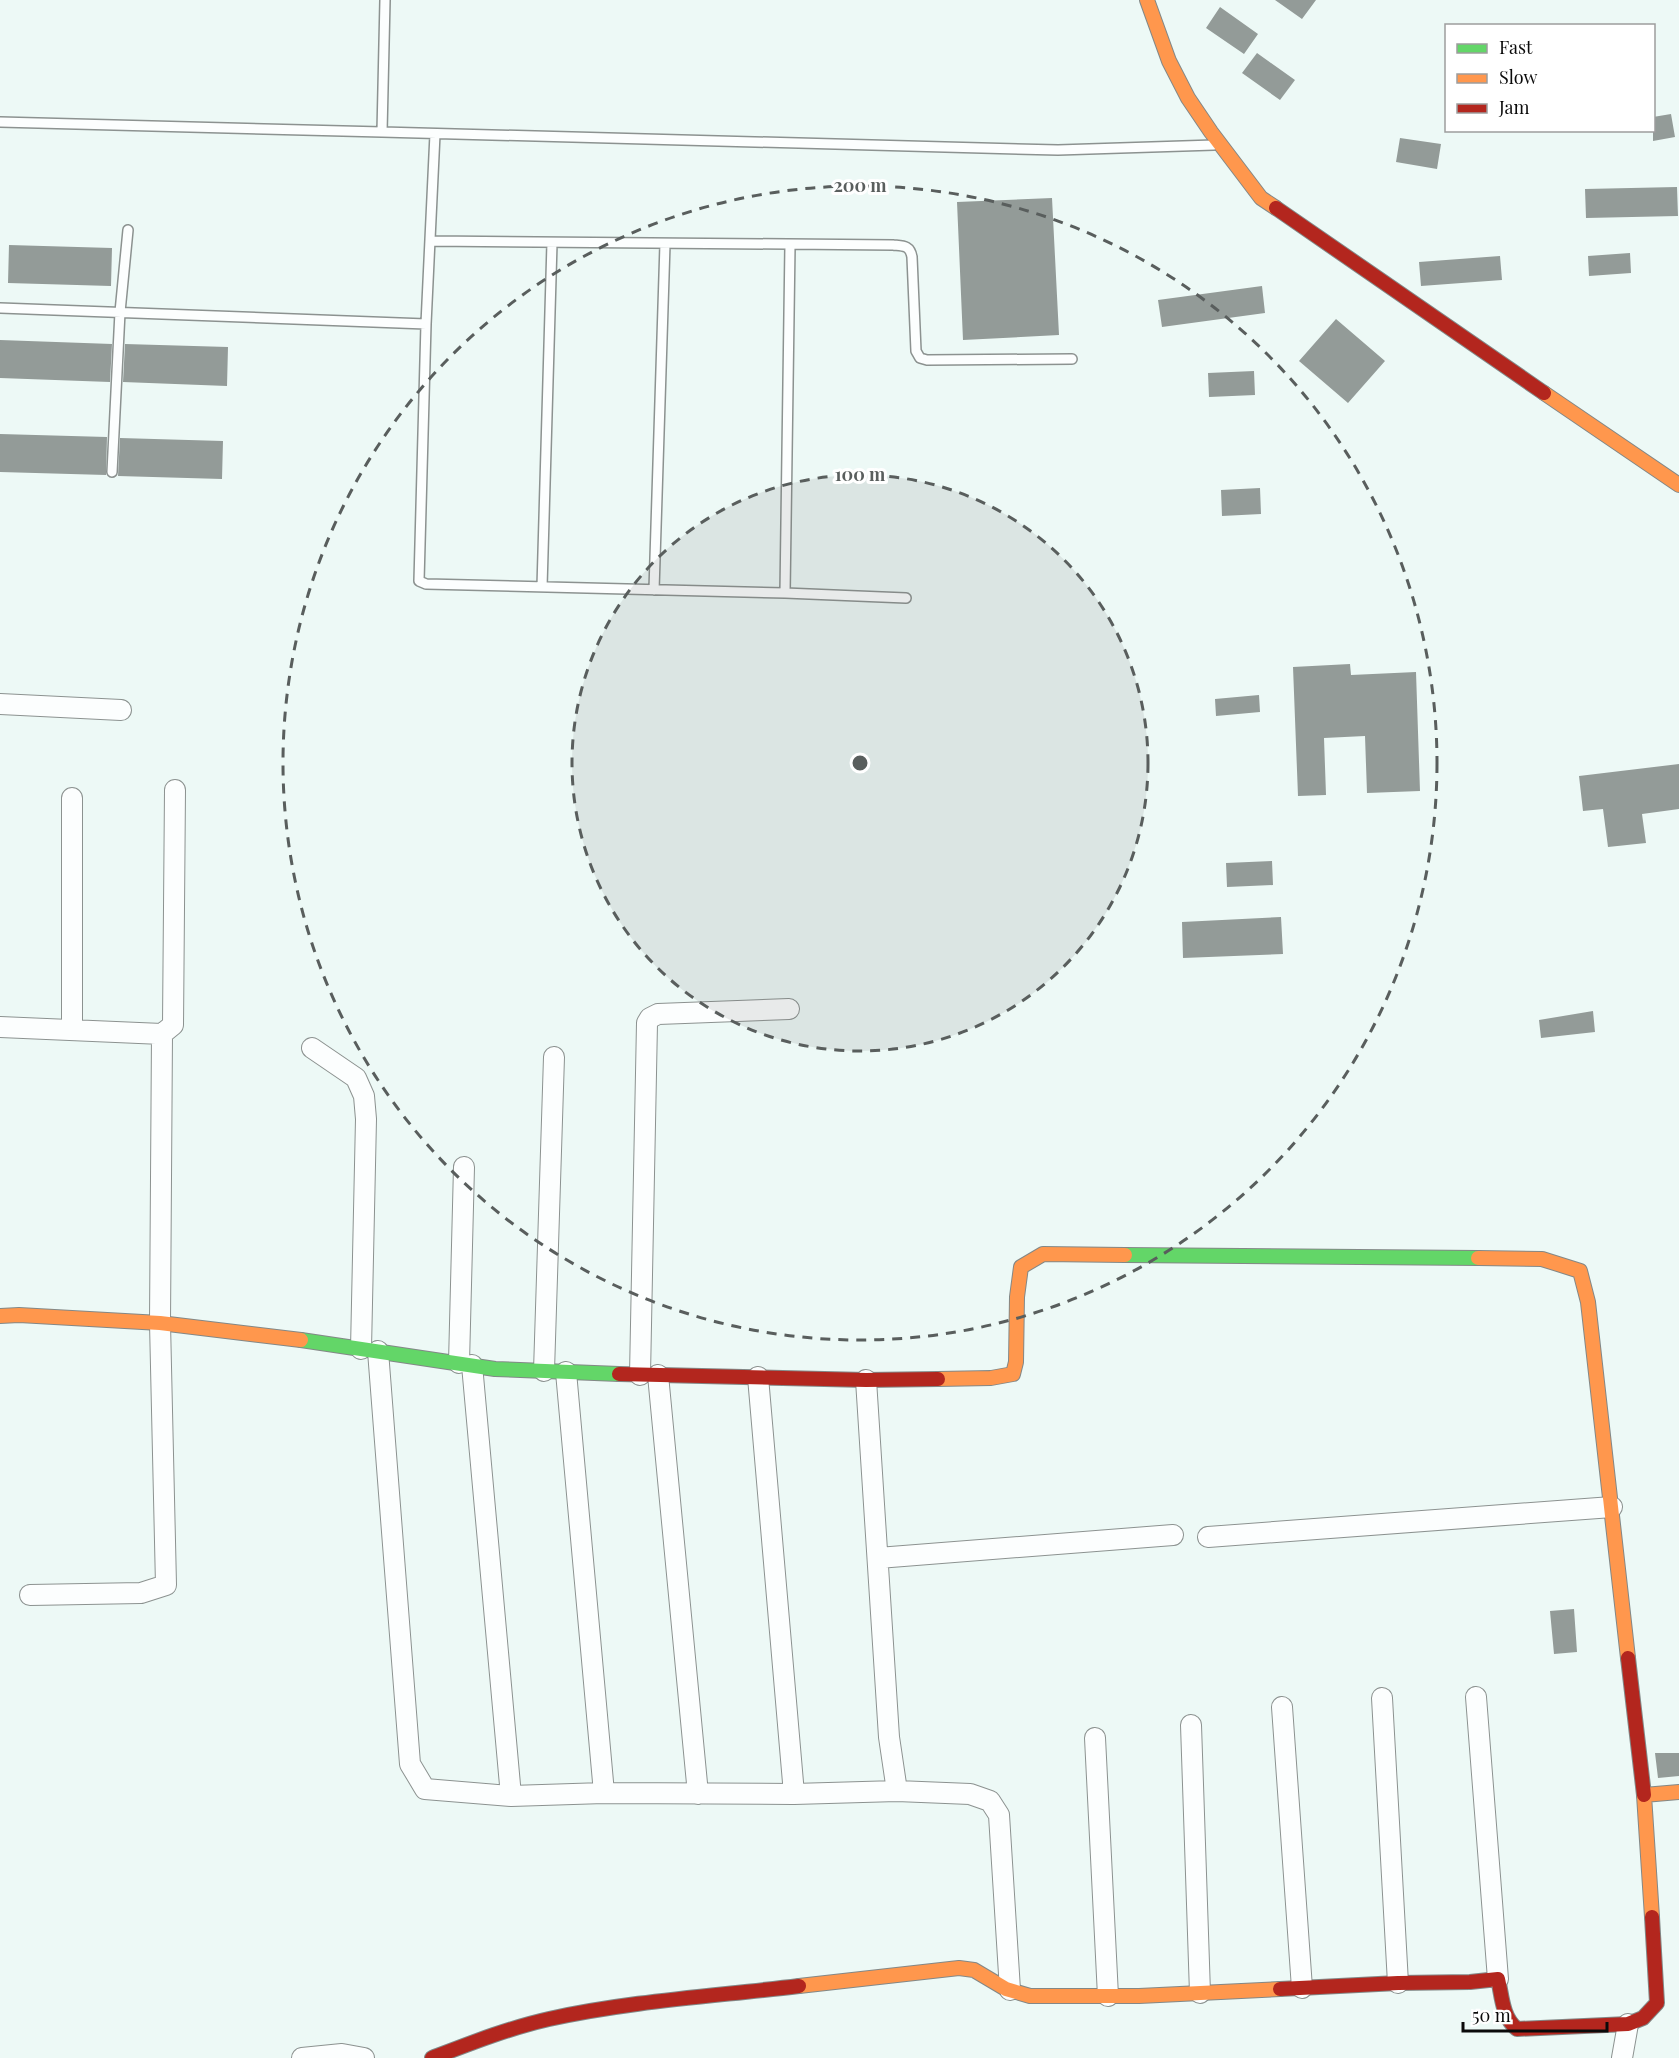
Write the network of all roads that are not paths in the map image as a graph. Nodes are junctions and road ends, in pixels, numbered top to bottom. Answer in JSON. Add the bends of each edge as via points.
{"nodes":[{"id":1,"x":385,"y":0,"type":"edge"},
{"id":2,"x":1147,"y":0,"type":"edge"},
{"id":3,"x":0,"y":122,"type":"edge"},
{"id":4,"x":382,"y":132,"type":"junction"},
{"id":5,"x":435,"y":134,"type":"junction"},
{"id":6,"x":1219,"y":144,"type":"junction"},
{"id":7,"x":128,"y":230,"type":"dead end"},
{"id":8,"x":430,"y":241,"type":"junction"},
{"id":9,"x":552,"y":243,"type":"junction"},
{"id":10,"x":665,"y":244,"type":"junction"},
{"id":11,"x":790,"y":245,"type":"junction"},
{"id":12,"x":0,"y":308,"type":"edge"},
{"id":13,"x":120,"y":312,"type":"junction"},
{"id":14,"x":426,"y":324,"type":"junction"},
{"id":15,"x":1072,"y":359,"type":"dead end"},
{"id":16,"x":112,"y":472,"type":"dead end"},
{"id":17,"x":1679,"y":485,"type":"edge"},
{"id":18,"x":542,"y":587,"type":"junction"},
{"id":19,"x":654,"y":590,"type":"junction"},
{"id":20,"x":785,"y":593,"type":"junction"},
{"id":21,"x":906,"y":598,"type":"dead end"},
{"id":22,"x":0,"y":704,"type":"edge"},
{"id":23,"x":121,"y":710,"type":"dead end"},
{"id":24,"x":175,"y":790,"type":"dead end"},
{"id":25,"x":72,"y":798,"type":"dead end"},
{"id":26,"x":789,"y":1009,"type":"dead end"},
{"id":27,"x":0,"y":1027,"type":"edge"},
{"id":28,"x":72,"y":1029,"type":"junction"},
{"id":29,"x":162,"y":1034,"type":"junction"},
{"id":30,"x":312,"y":1048,"type":"dead end"},
{"id":31,"x":554,"y":1057,"type":"dead end"},
{"id":32,"x":464,"y":1167,"type":"dead end"},
{"id":33,"x":0,"y":1316,"type":"edge"},
{"id":34,"x":160,"y":1323,"type":"junction"},
{"id":35,"x":369,"y":1350,"type":"junction"},
{"id":36,"x":466,"y":1364,"type":"junction"},
{"id":37,"x":544,"y":1371,"type":"junction"},
{"id":38,"x":566,"y":1372,"type":"junction"},
{"id":39,"x":649,"y":1375,"type":"junction"},
{"id":40,"x":758,"y":1377,"type":"junction"},
{"id":41,"x":866,"y":1380,"type":"junction"},
{"id":42,"x":1612,"y":1507,"type":"junction"},
{"id":43,"x":1173,"y":1535,"type":"dead end"},
{"id":44,"x":1208,"y":1537,"type":"dead end"},
{"id":45,"x":878,"y":1558,"type":"junction"},
{"id":46,"x":30,"y":1595,"type":"dead end"},
{"id":47,"x":1476,"y":1696,"type":"dead end"},
{"id":48,"x":1382,"y":1698,"type":"dead end"},
{"id":49,"x":1282,"y":1707,"type":"dead end"},
{"id":50,"x":1191,"y":1725,"type":"dead end"},
{"id":51,"x":1095,"y":1738,"type":"dead end"},
{"id":52,"x":897,"y":1791,"type":"junction"},
{"id":53,"x":1679,"y":1792,"type":"edge"},
{"id":54,"x":604,"y":1793,"type":"junction"},
{"id":55,"x":698,"y":1794,"type":"junction"},
{"id":56,"x":794,"y":1794,"type":"junction"},
{"id":57,"x":1644,"y":1795,"type":"junction"},
{"id":58,"x":511,"y":1796,"type":"junction"},
{"id":59,"x":1498,"y":1979,"type":"junction"},
{"id":60,"x":1398,"y":1983,"type":"junction"},
{"id":61,"x":1302,"y":1988,"type":"junction"},
{"id":62,"x":1010,"y":1990,"type":"junction"},
{"id":63,"x":1200,"y":1993,"type":"junction"},
{"id":64,"x":1108,"y":1996,"type":"junction"},
{"id":65,"x":1628,"y":2024,"type":"junction"},
{"id":66,"x":302,"y":2058,"type":"edge"},
{"id":67,"x":364,"y":2058,"type":"edge"},
{"id":68,"x":432,"y":2058,"type":"edge"},
{"id":69,"x":1622,"y":2058,"type":"edge"}],
"edges":[{"from":1,"to":4,"type":"lane"},
{"from":2,"to":6,"type":"street","via":[[1169,61]]},
{"from":3,"to":4,"type":"lane"},
{"from":4,"to":5,"type":"lane"},
{"from":5,"to":6,"type":"lane","via":[[1058,150]]},
{"from":5,"to":8,"type":"lane"},
{"from":6,"to":17,"type":"street","via":[[1261,198]]},
{"from":7,"to":13,"type":"lane"},
{"from":8,"to":9,"type":"lane"},
{"from":8,"to":14,"type":"lane"},
{"from":9,"to":10,"type":"lane"},
{"from":9,"to":18,"type":"lane"},
{"from":10,"to":11,"type":"lane"},
{"from":10,"to":19,"type":"lane"},
{"from":11,"to":15,"type":"lane","via":[[908,247],[912,256],[916,351],[920,358]]},
{"from":11,"to":20,"type":"lane"},
{"from":12,"to":13,"type":"lane"},
{"from":13,"to":14,"type":"lane"},
{"from":13,"to":16,"type":"lane"},
{"from":14,"to":18,"type":"lane","via":[[419,581]]},
{"from":18,"to":19,"type":"lane"},
{"from":19,"to":20,"type":"lane"},
{"from":20,"to":21,"type":"lane"},
{"from":22,"to":23,"type":"street"},
{"from":24,"to":29,"type":"street","via":[[173,1025]]},
{"from":25,"to":28,"type":"street"},
{"from":26,"to":39,"type":"street","via":[[658,1014],[647,1023]]},
{"from":27,"to":28,"type":"street"},
{"from":28,"to":29,"type":"street"},
{"from":29,"to":34,"type":"street"},
{"from":30,"to":35,"type":"street","via":[[356,1078],[364,1096]]},
{"from":31,"to":37,"type":"street"},
{"from":32,"to":36,"type":"street"},
{"from":33,"to":34,"type":"street"},
{"from":34,"to":35,"type":"street"},
{"from":34,"to":46,"type":"street","via":[[166,1585],[141,1593]]},
{"from":35,"to":36,"type":"street"},
{"from":35,"to":58,"type":"street","via":[[410,1764],[425,1789]]},
{"from":36,"to":37,"type":"street"},
{"from":36,"to":58,"type":"street"},
{"from":37,"to":38,"type":"street"},
{"from":38,"to":39,"type":"street"},
{"from":38,"to":54,"type":"street"},
{"from":39,"to":40,"type":"street"},
{"from":39,"to":55,"type":"street"},
{"from":40,"to":41,"type":"street"},
{"from":40,"to":56,"type":"street"},
{"from":41,"to":42,"type":"street","via":[[991,1378],[1013,1374],[1021,1267],[1043,1254],[1542,1259],[1580,1271],[1588,1302]]},
{"from":41,"to":45,"type":"street"},
{"from":42,"to":44,"type":"street"},
{"from":42,"to":57,"type":"street"},
{"from":43,"to":45,"type":"street"},
{"from":45,"to":52,"type":"street","via":[[889,1737]]},
{"from":47,"to":59,"type":"street"},
{"from":48,"to":60,"type":"street"},
{"from":49,"to":61,"type":"street"},
{"from":50,"to":63,"type":"street"},
{"from":51,"to":64,"type":"street"},
{"from":52,"to":56,"type":"street"},
{"from":52,"to":62,"type":"street","via":[[970,1794],[990,1801],[999,1815]]},
{"from":53,"to":57,"type":"street"},
{"from":54,"to":55,"type":"street"},
{"from":54,"to":58,"type":"street"},
{"from":55,"to":56,"type":"street"},
{"from":57,"to":65,"type":"street","via":[[1657,2003],[1643,2018]]},
{"from":59,"to":60,"type":"street"},
{"from":59,"to":65,"type":"street","via":[[1506,2016],[1517,2029]]},
{"from":60,"to":61,"type":"street"},
{"from":61,"to":63,"type":"street"},
{"from":62,"to":64,"type":"street","via":[[1030,1996]]},
{"from":62,"to":68,"type":"street","via":[[974,1970],[959,1968],[687,1999],[539,2022],[493,2034]]},
{"from":63,"to":64,"type":"street"},
{"from":65,"to":69,"type":"street"},
{"from":66,"to":67,"type":"street","via":[[342,2054]]}]}
